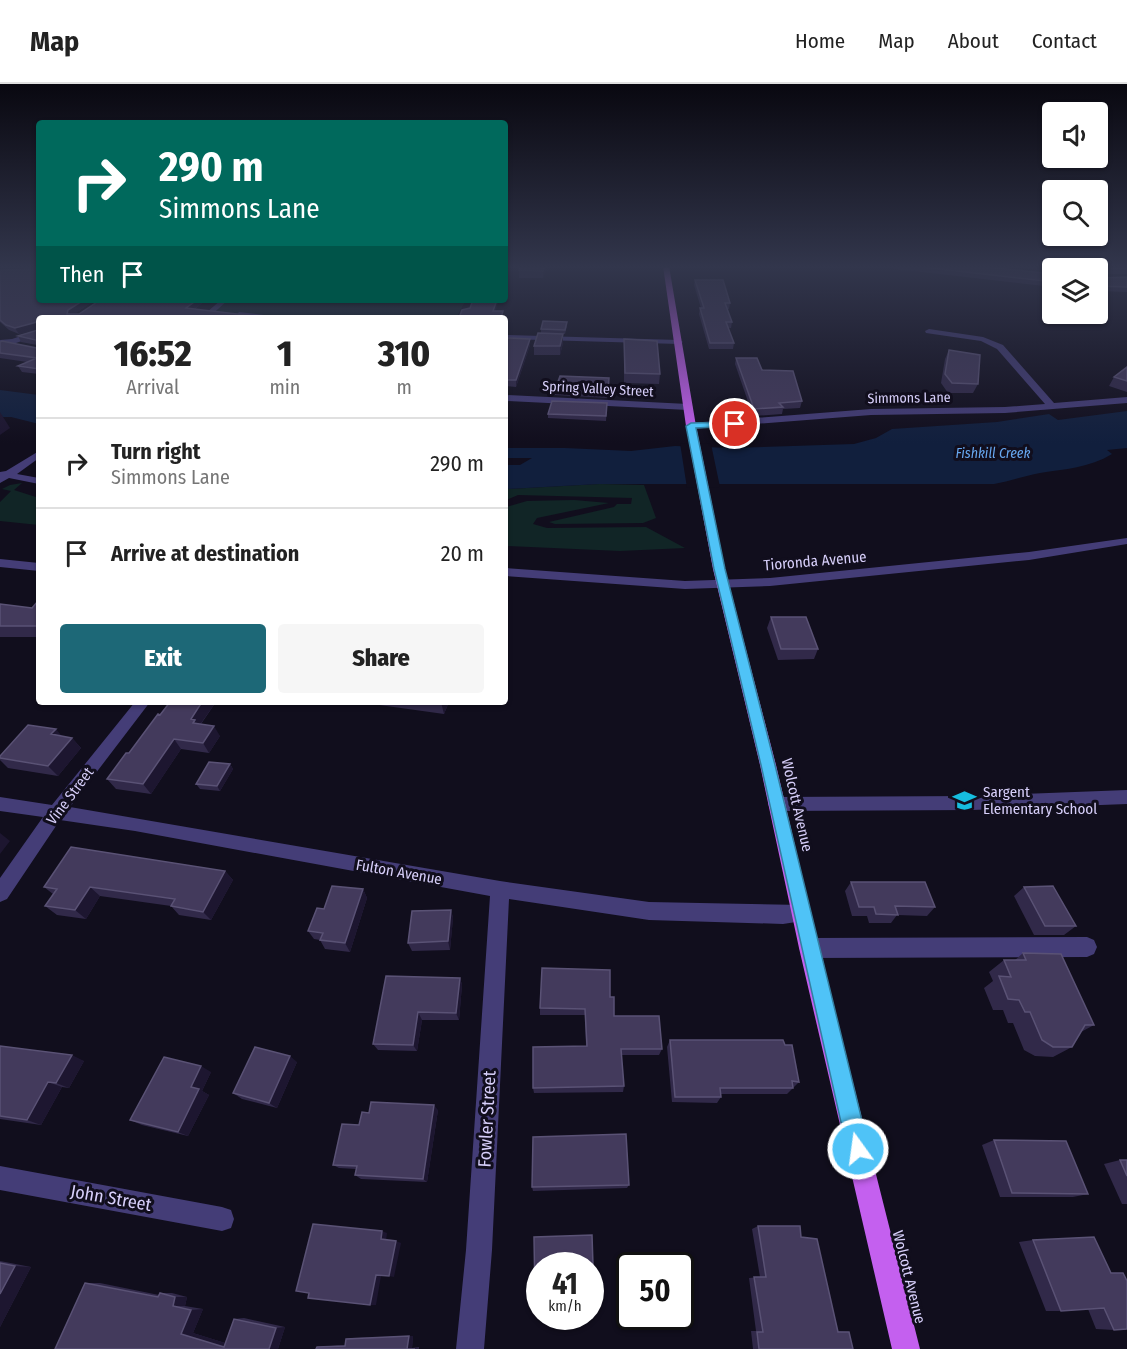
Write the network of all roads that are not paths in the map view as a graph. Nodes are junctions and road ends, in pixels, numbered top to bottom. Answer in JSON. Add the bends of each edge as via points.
{"nodes":[{"id":1,"x":676,"y":325,"type":"edge"},
{"id":2,"x":929,"y":331,"type":"dead end"},
{"id":3,"x":36,"y":333,"type":"edge"},
{"id":4,"x":508,"y":337,"type":"edge"},
{"id":5,"x":679,"y":342,"type":"junction"},
{"id":6,"x":0,"y":343,"type":"edge"},
{"id":7,"x":21,"y":348,"type":"edge"},
{"id":8,"x":508,"y":398,"type":"edge"},
{"id":9,"x":1127,"y":400,"type":"edge"},
{"id":10,"x":1051,"y":406,"type":"junction"},
{"id":11,"x":688,"y":407,"type":"junction"},
{"id":12,"x":691,"y":428,"type":"junction"},
{"id":13,"x":36,"y":456,"type":"edge"},
{"id":14,"x":3,"y":476,"type":"edge"},
{"id":15,"x":36,"y":481,"type":"edge"},
{"id":16,"x":1127,"y":541,"type":"edge"},
{"id":17,"x":0,"y":563,"type":"edge"},
{"id":18,"x":36,"y":567,"type":"edge"},
{"id":19,"x":508,"y":572,"type":"edge"},
{"id":20,"x":721,"y":577,"type":"junction"},
{"id":21,"x":142,"y":705,"type":"edge"},
{"id":22,"x":1127,"y":797,"type":"edge"},
{"id":23,"x":0,"y":804,"type":"edge"},
{"id":24,"x":776,"y":804,"type":"junction"},
{"id":25,"x":56,"y":812,"type":"junction"},
{"id":26,"x":500,"y":890,"type":"junction"},
{"id":27,"x":0,"y":893,"type":"edge"},
{"id":28,"x":801,"y":914,"type":"junction"},
{"id":29,"x":1087,"y":947,"type":"dead end"},
{"id":30,"x":809,"y":948,"type":"junction"},
{"id":31,"x":0,"y":1178,"type":"edge"},
{"id":32,"x":222,"y":1219,"type":"dead end"},
{"id":33,"x":470,"y":1349,"type":"edge"},
{"id":34,"x":906,"y":1349,"type":"edge"}],
"edges":[{"from":1,"to":5,"type":"main road","name":"Wolcott Avenue"},
{"from":2,"to":10,"type":"street","via":[[983,339],[1000,346]]},
{"from":3,"to":6,"type":"street"},
{"from":4,"to":5,"type":"street"},
{"from":5,"to":11,"type":"main road","name":"Wolcott Avenue"},
{"from":6,"to":7,"type":"street"},
{"from":8,"to":11,"type":"street","name":"Spring Valley Street"},
{"from":9,"to":10,"type":"street","name":"Simmons Lane"},
{"from":10,"to":12,"type":"street","name":"Simmons Lane","via":[[871,412]]},
{"from":11,"to":12,"type":"main road","name":"Wolcott Avenue"},
{"from":12,"to":20,"type":"main road","name":"Wolcott Avenue"},
{"from":13,"to":14,"type":"street"},
{"from":14,"to":15,"type":"street"},
{"from":16,"to":20,"type":"street","name":"Tioronda Avenue","via":[[1029,556],[770,582]]},
{"from":17,"to":18,"type":"street"},
{"from":19,"to":20,"type":"street","name":"Tioronda Avenue","via":[[685,585]]},
{"from":20,"to":24,"type":"main road","name":"Wolcott Avenue"},
{"from":21,"to":25,"type":"street","name":"Vine Street"},
{"from":22,"to":24,"type":"street"},
{"from":23,"to":25,"type":"street","name":"Fulton Avenue"},
{"from":24,"to":28,"type":"main road","name":"Wolcott Avenue"},
{"from":25,"to":26,"type":"street","name":"Fulton Avenue"},
{"from":25,"to":27,"type":"street","name":"Vine Street"},
{"from":26,"to":28,"type":"street","name":"Fulton Avenue","via":[[649,911]]},
{"from":26,"to":33,"type":"street","name":"Fowler Street"},
{"from":28,"to":30,"type":"main road","name":"Wolcott Avenue"},
{"from":29,"to":30,"type":"street"},
{"from":30,"to":34,"type":"main road","name":"Wolcott Avenue"},
{"from":31,"to":32,"type":"street","name":"John Street"}]}
